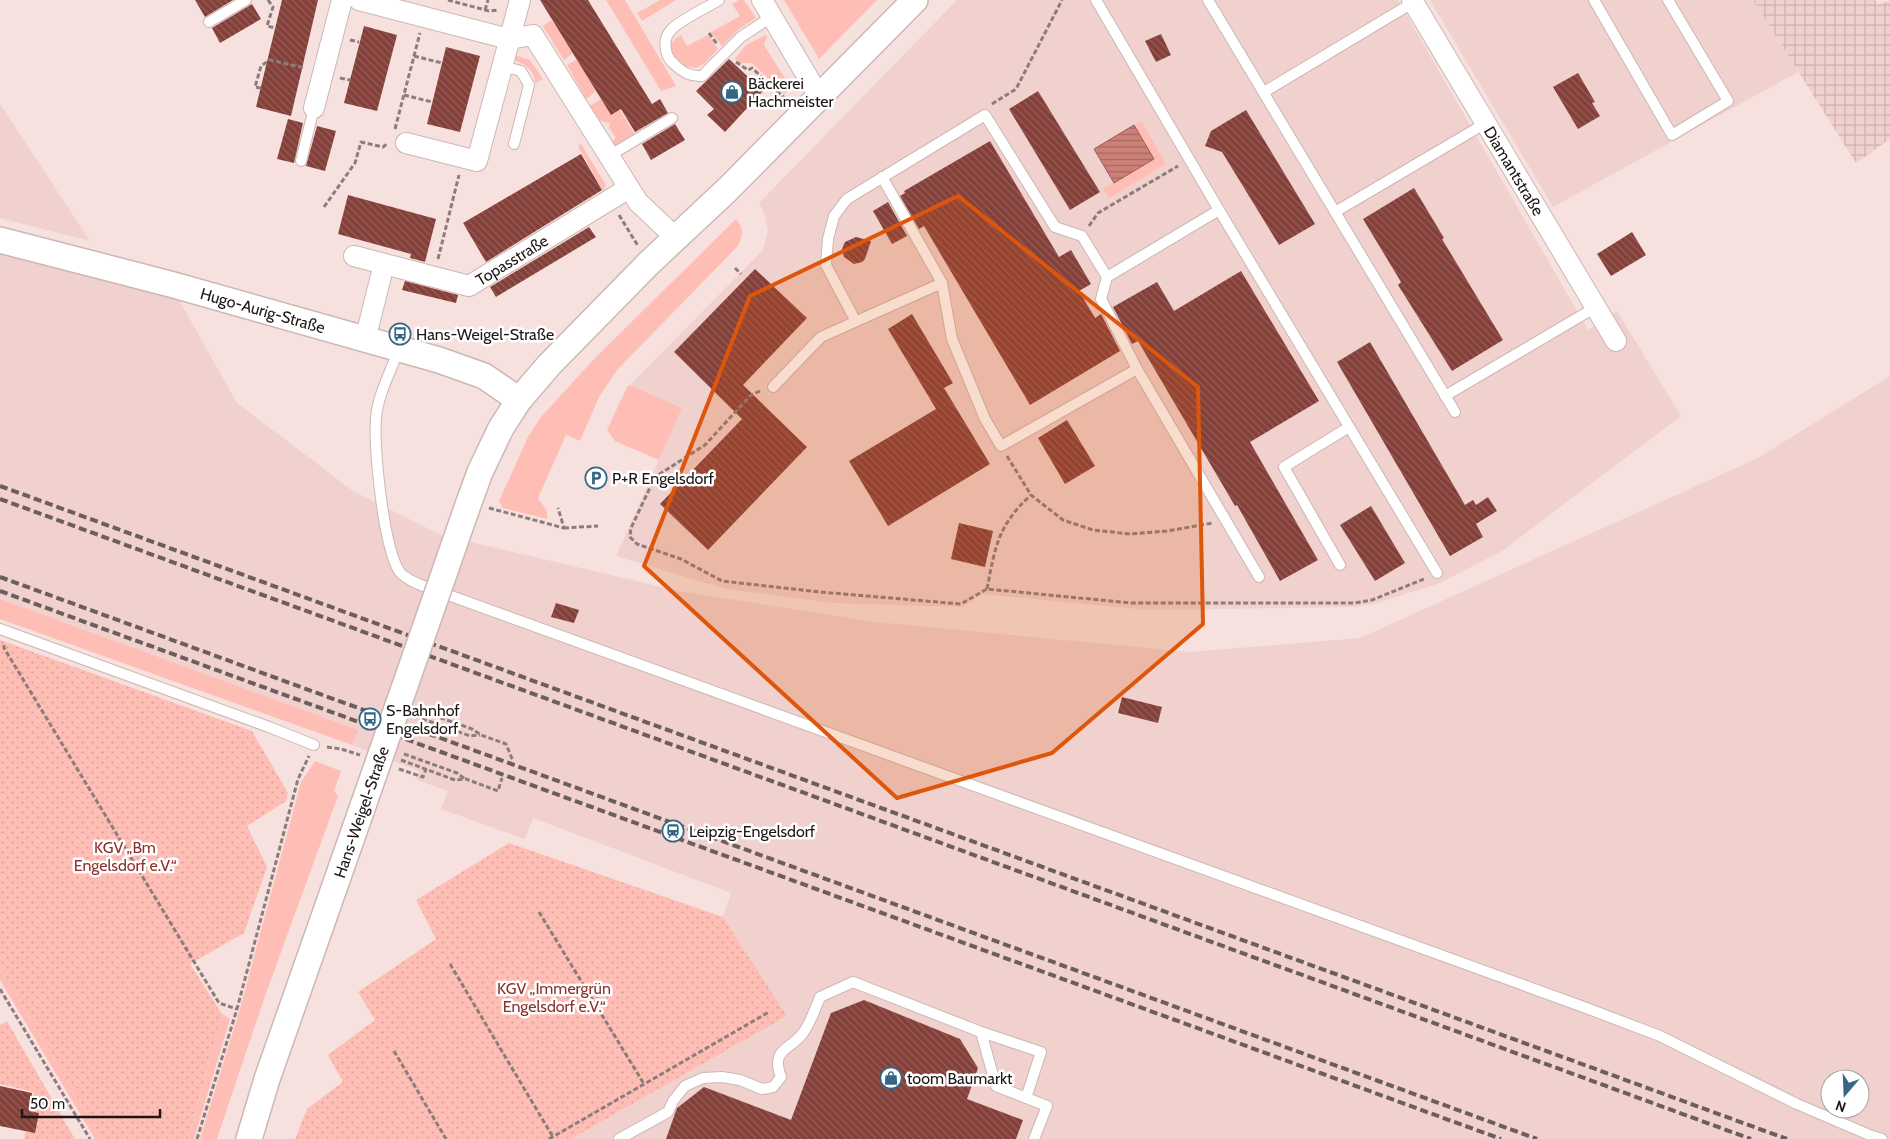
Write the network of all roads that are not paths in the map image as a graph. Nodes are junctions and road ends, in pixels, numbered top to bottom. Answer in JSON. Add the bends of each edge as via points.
{"nodes":[{"id":1,"x":246,"y":0,"type":"edge"},
{"id":2,"x":342,"y":0,"type":"edge"},
{"id":3,"x":359,"y":0,"type":"edge"},
{"id":4,"x":720,"y":0,"type":"edge"},
{"id":5,"x":915,"y":0,"type":"edge"},
{"id":6,"x":1096,"y":0,"type":"edge"},
{"id":7,"x":1208,"y":0,"type":"edge"},
{"id":8,"x":1594,"y":0,"type":"edge"},
{"id":9,"x":1668,"y":0,"type":"edge"},
{"id":10,"x":1413,"y":1,"type":"edge"},
{"id":11,"x":518,"y":6,"type":"edge"},
{"id":12,"x":766,"y":8,"type":"edge"},
{"id":13,"x":209,"y":22,"type":"dead end"},
{"id":14,"x":509,"y":39,"type":"junction"},
{"id":15,"x":502,"y":66,"type":"junction"},
{"id":16,"x":1264,"y":92,"type":"junction"},
{"id":17,"x":819,"y":96,"type":"junction"},
{"id":18,"x":314,"y":108,"type":"joint"},
{"id":19,"x":672,"y":118,"type":"dead end"},
{"id":20,"x":1486,"y":123,"type":"junction"},
{"id":21,"x":398,"y":137,"type":"road end"},
{"id":22,"x":514,"y":144,"type":"dead end"},
{"id":23,"x":609,"y":156,"type":"junction"},
{"id":24,"x":300,"y":162,"type":"dead end"},
{"id":25,"x":882,"y":177,"type":"junction"},
{"id":26,"x":629,"y":188,"type":"junction"},
{"id":27,"x":1219,"y":210,"type":"junction"},
{"id":28,"x":1335,"y":212,"type":"junction"},
{"id":29,"x":676,"y":238,"type":"junction"},
{"id":30,"x":0,"y":240,"type":"edge"},
{"id":31,"x":354,"y":256,"type":"dead end"},
{"id":32,"x":384,"y":264,"type":"junction"},
{"id":33,"x":1106,"y":277,"type":"junction"},
{"id":34,"x":942,"y":283,"type":"junction"},
{"id":35,"x":1596,"y":307,"type":"junction"},
{"id":36,"x":854,"y":320,"type":"junction"},
{"id":37,"x":365,"y":340,"type":"junction"},
{"id":38,"x":1616,"y":341,"type":"dead end"},
{"id":39,"x":399,"y":349,"type":"junction"},
{"id":40,"x":1138,"y":369,"type":"junction"},
{"id":41,"x":772,"y":386,"type":"road end"},
{"id":42,"x":1445,"y":396,"type":"junction"},
{"id":43,"x":519,"y":400,"type":"junction"},
{"id":44,"x":1455,"y":412,"type":"dead end"},
{"id":45,"x":1349,"y":427,"type":"junction"},
{"id":46,"x":1340,"y":565,"type":"dead end"},
{"id":47,"x":1438,"y":573,"type":"road end"},
{"id":48,"x":1259,"y":578,"type":"dead end"},
{"id":49,"x":3,"y":630,"type":"edge"},
{"id":50,"x":314,"y":745,"type":"road end"},
{"id":51,"x":981,"y":1032,"type":"junction"},
{"id":52,"x":1026,"y":1098,"type":"junction"},
{"id":53,"x":249,"y":1139,"type":"edge"},
{"id":54,"x":619,"y":1139,"type":"edge"},
{"id":55,"x":1034,"y":1139,"type":"edge"},
{"id":56,"x":1882,"y":1139,"type":"edge"}],
"edges":[{"from":1,"to":13,"type":"lane"},
{"from":2,"to":18,"type":"street"},
{"from":3,"to":14,"type":"street"},
{"from":4,"to":12,"type":"lane","via":[[672,29],[666,38],[665,48],[671,62],[684,73],[702,76]]},
{"from":5,"to":17,"type":"street","name":"Hans-Weigel-Straße"},
{"from":6,"to":27,"type":"lane"},
{"from":7,"to":16,"type":"lane"},
{"from":8,"to":9,"type":"lane","via":[[1672,135],[1728,101]]},
{"from":10,"to":16,"type":"lane"},
{"from":10,"to":20,"type":"street","name":"Diamantstraße"},
{"from":11,"to":14,"type":"street"},
{"from":12,"to":17,"type":"street"},
{"from":14,"to":15,"type":"street"},
{"from":14,"to":23,"type":"street","via":[[534,35]]},
{"from":15,"to":21,"type":"street","via":[[477,161]]},
{"from":15,"to":22,"type":"lane","via":[[521,71],[529,85]]},
{"from":16,"to":28,"type":"lane"},
{"from":17,"to":29,"type":"street","name":"Hans-Weigel-Straße"},
{"from":18,"to":24,"type":"lane"},
{"from":19,"to":23,"type":"lane"},
{"from":20,"to":28,"type":"lane"},
{"from":20,"to":35,"type":"street","name":"Diamantstraße"},
{"from":23,"to":26,"type":"street"},
{"from":25,"to":33,"type":"lane","via":[[985,115],[1055,226],[1082,236]]},
{"from":25,"to":34,"type":"lane"},
{"from":25,"to":36,"type":"lane","via":[[847,198],[834,216],[828,239],[826,265]]},
{"from":26,"to":29,"type":"street","via":[[638,202]]},
{"from":26,"to":32,"type":"street","name":"Topasstraße","via":[[469,286]]},
{"from":27,"to":33,"type":"lane"},
{"from":27,"to":45,"type":"lane"},
{"from":28,"to":42,"type":"lane"},
{"from":29,"to":43,"type":"street","name":"Hans-Weigel-Straße","via":[[549,365]]},
{"from":30,"to":37,"type":"street","name":"Hugo-Aurig-Straße"},
{"from":31,"to":32,"type":"street","name":"Topasstraße"},
{"from":32,"to":37,"type":"street"},
{"from":33,"to":40,"type":"lane","via":[[1101,299]]},
{"from":34,"to":36,"type":"lane"},
{"from":34,"to":40,"type":"lane","via":[[952,338],[985,419],[1001,446]]},
{"from":35,"to":38,"type":"street","name":"Diamantstraße"},
{"from":35,"to":42,"type":"lane"},
{"from":36,"to":41,"type":"lane","via":[[821,337]]},
{"from":37,"to":39,"type":"street","name":"Hugo-Aurig-Straße"},
{"from":39,"to":43,"type":"street","name":"Hugo-Aurig-Straße","via":[[484,376]]},
{"from":39,"to":56,"type":"lane","via":[[376,418],[378,465],[392,554],[400,573],[418,584],[1581,1006],[1660,1036],[1797,1104]]},
{"from":40,"to":48,"type":"lane"},
{"from":42,"to":44,"type":"lane"},
{"from":43,"to":53,"type":"street","name":"Hans-Weigel-Straße","bridge":true,"via":[[491,447],[469,503],[267,1079]]},
{"from":45,"to":46,"type":"lane","via":[[1284,467]]},
{"from":45,"to":47,"type":"lane"},
{"from":49,"to":50,"type":"lane"},
{"from":51,"to":52,"type":"lane","via":[[996,1086]]},
{"from":51,"to":52,"type":"lane","via":[[1041,1052]]},
{"from":51,"to":54,"type":"lane","via":[[853,982],[820,996],[802,1035],[784,1048],[779,1057],[780,1077],[772,1087],[762,1089],[722,1077],[703,1078],[685,1086],[668,1112]]},
{"from":52,"to":55,"type":"lane","via":[[1046,1106]]}]}
